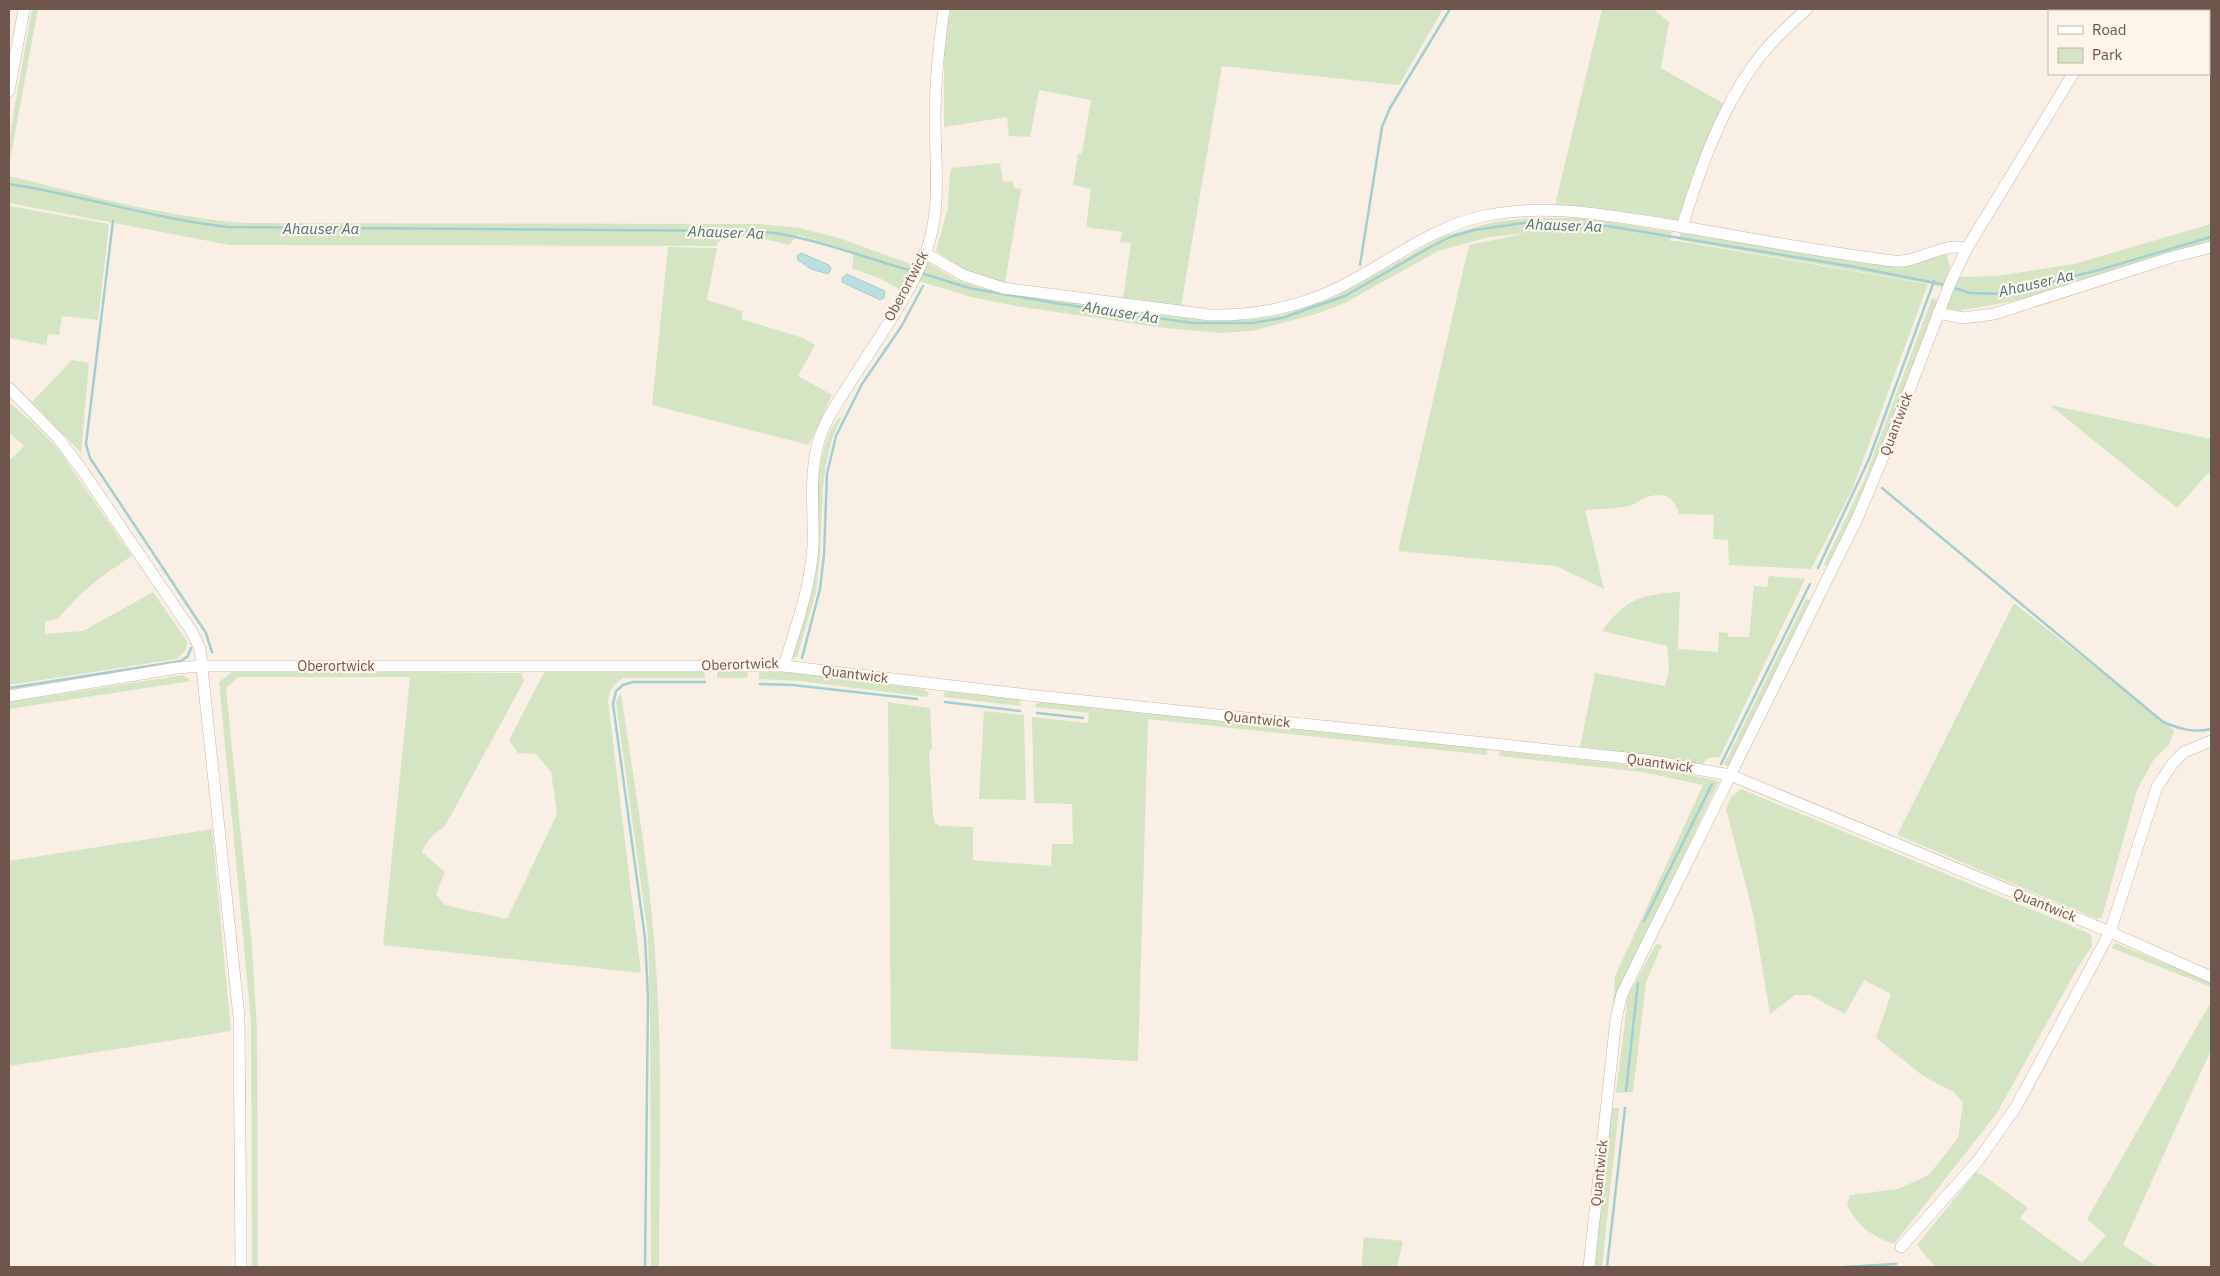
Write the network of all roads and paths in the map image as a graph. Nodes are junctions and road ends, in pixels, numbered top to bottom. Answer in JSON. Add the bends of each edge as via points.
{"nodes":[{"id":1,"x":24,"y":9,"type":"edge"},
{"id":2,"x":944,"y":9,"type":"edge"},
{"id":3,"x":1807,"y":9,"type":"edge"},
{"id":4,"x":2072,"y":75,"type":"edge"},
{"id":5,"x":9,"y":91,"type":"edge"},
{"id":6,"x":1682,"y":227,"type":"junction"},
{"id":7,"x":2211,"y":247,"type":"edge"},
{"id":8,"x":1966,"y":248,"type":"junction"},
{"id":9,"x":926,"y":253,"type":"junction"},
{"id":10,"x":1938,"y":313,"type":"junction"},
{"id":11,"x":9,"y":388,"type":"edge"},
{"id":12,"x":203,"y":666,"type":"junction"},
{"id":13,"x":784,"y":666,"type":"junction"},
{"id":14,"x":9,"y":696,"type":"edge"},
{"id":15,"x":2211,"y":741,"type":"edge"},
{"id":16,"x":1730,"y":775,"type":"junction"},
{"id":17,"x":2110,"y":932,"type":"junction"},
{"id":18,"x":2211,"y":977,"type":"edge"},
{"id":19,"x":1901,"y":1247,"type":"dead end"},
{"id":20,"x":241,"y":1267,"type":"edge"},
{"id":21,"x":1589,"y":1267,"type":"edge"}],
"edges":[{"from":1,"to":5,"type":"street"},
{"from":2,"to":9,"type":"street","name":"Oberortwick","via":[[936,83],[937,210]]},
{"from":3,"to":6,"type":"street","via":[[1778,35],[1752,67],[1734,97],[1694,188]]},
{"from":4,"to":8,"type":"street","name":"Quantwick"},
{"from":6,"to":8,"type":"street","via":[[1897,261],[1955,245]]},
{"from":6,"to":9,"type":"street","via":[[1575,211],[1485,216],[1451,226],[1313,299],[1283,309],[1232,316],[1003,288],[963,275]]},
{"from":7,"to":10,"type":"street","via":[[1994,314],[1963,318]]},
{"from":8,"to":10,"type":"street","name":"Quantwick"},
{"from":9,"to":13,"type":"street","name":"Oberortwick","via":[[913,280],[825,424],[818,442],[814,466],[813,546],[807,586]]},
{"from":10,"to":16,"type":"street","name":"Quantwick","via":[[1869,490]]},
{"from":11,"to":12,"type":"street","via":[[58,438],[82,470],[192,632]]},
{"from":12,"to":13,"type":"street","name":"Oberortwick"},
{"from":12,"to":14,"type":"street","name":"Oberortwick"},
{"from":12,"to":20,"type":"street","via":[[239,1017]]},
{"from":13,"to":16,"type":"street","name":"Quantwick","via":[[1646,760]]},
{"from":15,"to":17,"type":"street","via":[[2184,752],[2157,787]]},
{"from":16,"to":17,"type":"street","name":"Quantwick"},
{"from":16,"to":21,"type":"street","name":"Quantwick","via":[[1622,994],[1616,1019]]},
{"from":17,"to":18,"type":"street","name":"Quantwick"},
{"from":17,"to":19,"type":"street","via":[[2055,1037],[2000,1131],[1977,1162]]}]}
